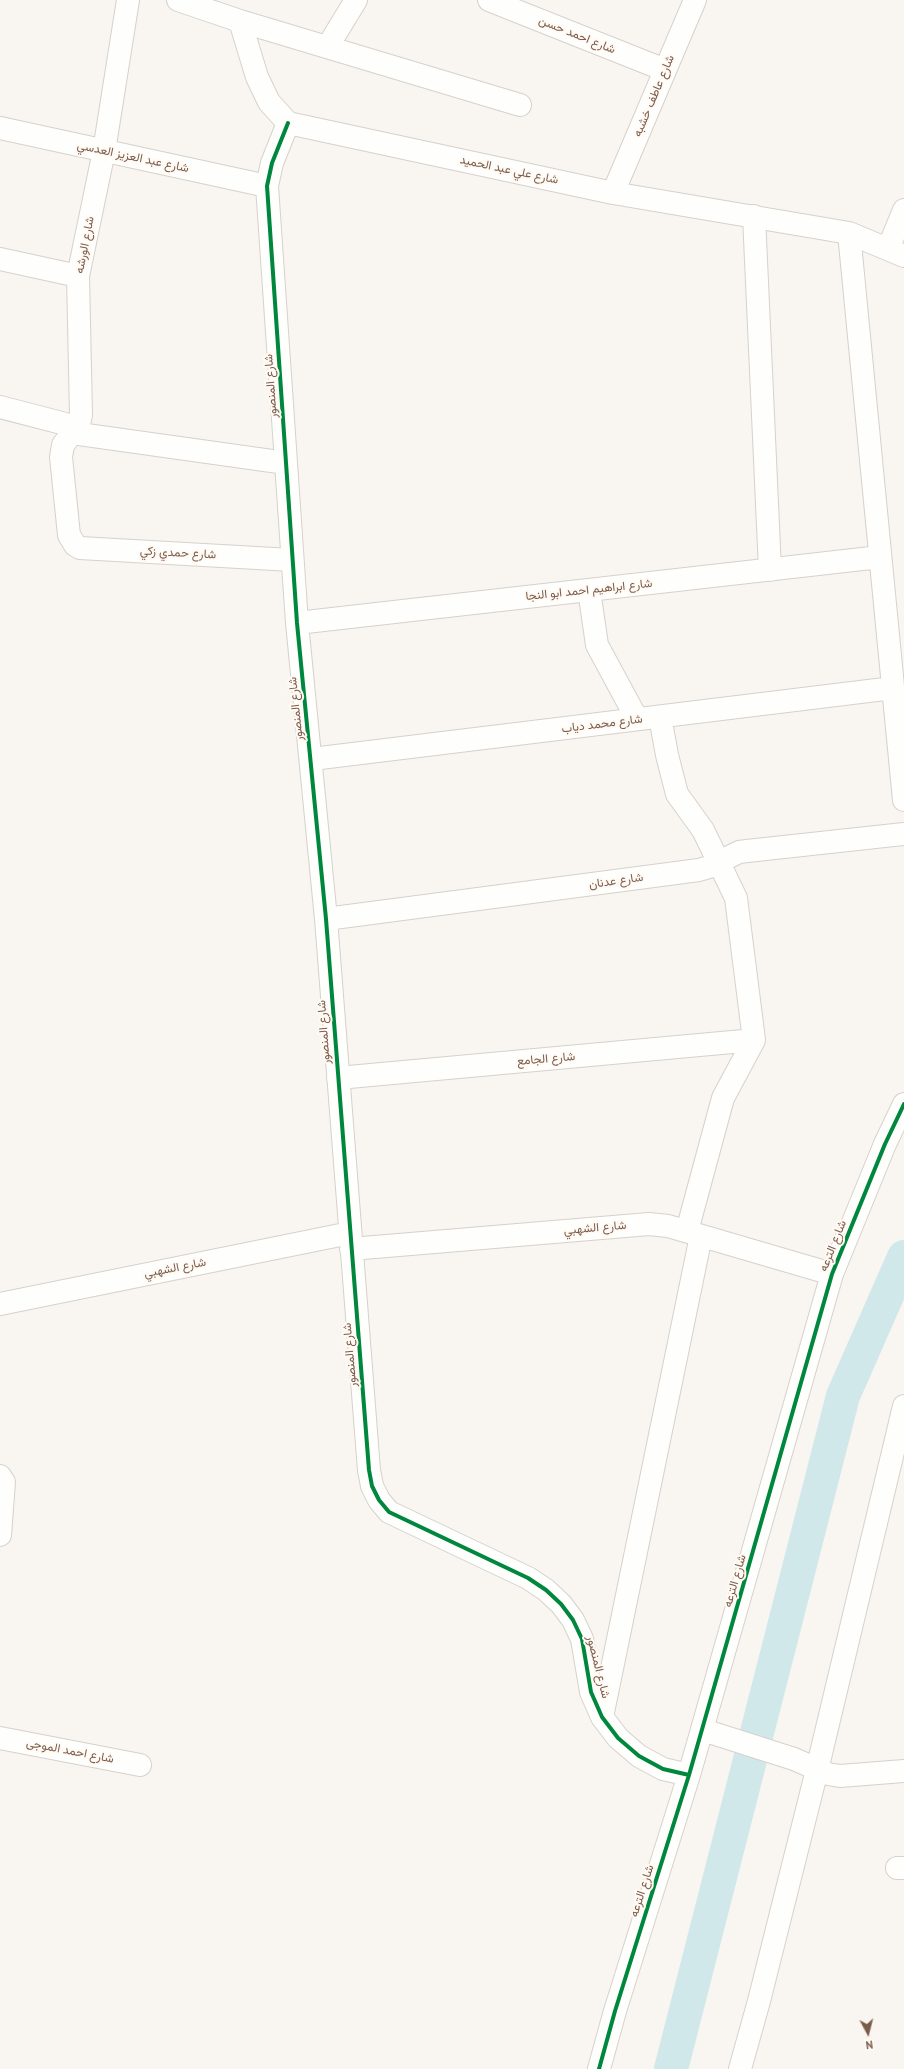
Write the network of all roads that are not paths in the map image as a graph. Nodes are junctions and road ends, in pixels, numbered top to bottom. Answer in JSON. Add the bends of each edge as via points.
{"nodes":[{"id":1,"x":128,"y":0,"type":"edge"},
{"id":2,"x":178,"y":0,"type":"edge"},
{"id":3,"x":356,"y":0,"type":"edge"},
{"id":4,"x":489,"y":0,"type":"edge"},
{"id":5,"x":695,"y":0,"type":"edge"},
{"id":6,"x":240,"y":21,"type":"junction"},
{"id":7,"x":328,"y":46,"type":"junction"},
{"id":8,"x":665,"y":70,"type":"junction"},
{"id":9,"x":520,"y":105,"type":"dead end"},
{"id":10,"x":288,"y":123,"type":"junction"},
{"id":11,"x":0,"y":128,"type":"edge"},
{"id":12,"x":104,"y":151,"type":"junction"},
{"id":13,"x":267,"y":186,"type":"junction"},
{"id":14,"x":613,"y":193,"type":"junction"},
{"id":15,"x":904,"y":210,"type":"edge"},
{"id":16,"x":754,"y":216,"type":"junction"},
{"id":17,"x":849,"y":233,"type":"junction"},
{"id":18,"x":896,"y":253,"type":"edge"},
{"id":19,"x":0,"y":259,"type":"edge"},
{"id":20,"x":78,"y":276,"type":"junction"},
{"id":21,"x":0,"y":407,"type":"edge"},
{"id":22,"x":74,"y":430,"type":"junction"},
{"id":23,"x":286,"y":463,"type":"junction"},
{"id":24,"x":70,"y":535,"type":"joint"},
{"id":25,"x":880,"y":557,"type":"junction"},
{"id":26,"x":292,"y":560,"type":"junction"},
{"id":27,"x":770,"y":570,"type":"junction"},
{"id":28,"x":589,"y":590,"type":"junction"},
{"id":29,"x":297,"y":623,"type":"junction"},
{"id":30,"x":893,"y":688,"type":"junction"},
{"id":31,"x":660,"y":716,"type":"junction"},
{"id":32,"x":637,"y":719,"type":"junction"},
{"id":33,"x":312,"y":759,"type":"junction"},
{"id":34,"x":904,"y":800,"type":"edge"},
{"id":35,"x":904,"y":834,"type":"edge"},
{"id":36,"x":719,"y":862,"type":"junction"},
{"id":37,"x":326,"y":919,"type":"junction"},
{"id":38,"x":754,"y":1040,"type":"junction"},
{"id":39,"x":338,"y":1078,"type":"junction"},
{"id":40,"x":904,"y":1104,"type":"edge"},
{"id":41,"x":694,"y":1233,"type":"junction"},
{"id":42,"x":351,"y":1241,"type":"junction"},
{"id":43,"x":832,"y":1274,"type":"junction"},
{"id":44,"x":0,"y":1304,"type":"edge"},
{"id":45,"x":904,"y":1406,"type":"edge"},
{"id":46,"x":0,"y":1476,"type":"edge"},
{"id":47,"x":0,"y":1535,"type":"edge"},
{"id":48,"x":602,"y":1717,"type":"junction"},
{"id":49,"x":703,"y":1730,"type":"junction"},
{"id":50,"x":0,"y":1738,"type":"edge"},
{"id":51,"x":140,"y":1765,"type":"dead end"},
{"id":52,"x":817,"y":1770,"type":"junction"},
{"id":53,"x":904,"y":1771,"type":"edge"},
{"id":54,"x":690,"y":1775,"type":"junction"},
{"id":55,"x":599,"y":2069,"type":"edge"},
{"id":56,"x":740,"y":2069,"type":"edge"}],
"edges":[{"from":1,"to":12,"type":"street","name":"شارع الورشه"},
{"from":2,"to":6,"type":"street"},
{"from":3,"to":7,"type":"street"},
{"from":4,"to":8,"type":"street","name":"شارع احمد حسن"},
{"from":5,"to":8,"type":"street","name":"شارع عاطف خشبه"},
{"from":6,"to":7,"type":"street"},
{"from":6,"to":10,"type":"street","via":[[257,78],[269,102]]},
{"from":7,"to":9,"type":"street"},
{"from":8,"to":14,"type":"street","name":"شارع عاطف خشبه"},
{"from":10,"to":13,"type":"street","name":"شارع المنصور","via":[[272,163]]},
{"from":10,"to":14,"type":"street","name":"شارع علي عبد الحميد"},
{"from":11,"to":12,"type":"street","name":"شارع عبد العزيز العدسي"},
{"from":12,"to":13,"type":"street","name":"شارع عبد العزيز العدسي"},
{"from":12,"to":20,"type":"street","name":"شارع الورشه"},
{"from":13,"to":23,"type":"street","name":"شارع المنصور"},
{"from":14,"to":16,"type":"street","name":"شارع علي عبد الحميد"},
{"from":15,"to":18,"type":"street"},
{"from":16,"to":17,"type":"street","name":"شارع علي عبد الحميد"},
{"from":16,"to":27,"type":"street"},
{"from":17,"to":18,"type":"street","name":"شارع علي عبد الحميد"},
{"from":17,"to":25,"type":"street"},
{"from":19,"to":20,"type":"street"},
{"from":20,"to":22,"type":"street","name":"شارع الورشه","via":[[81,411]]},
{"from":21,"to":22,"type":"street"},
{"from":22,"to":23,"type":"street"},
{"from":22,"to":24,"type":"street","name":"شارع الورشه","via":[[63,445],[61,457]]},
{"from":23,"to":26,"type":"street","name":"شارع المنصور"},
{"from":24,"to":26,"type":"street","name":"شارع حمدي زكي","via":[[74,545],[80,548]]},
{"from":25,"to":27,"type":"street","name":"شارع ابراهيم احمد ابو النجا"},
{"from":25,"to":30,"type":"street"},
{"from":26,"to":29,"type":"street","name":"شارع المنصور"},
{"from":27,"to":28,"type":"street","name":"شارع ابراهيم احمد ابو النجا"},
{"from":28,"to":29,"type":"street","name":"شارع ابراهيم احمد ابو النجا"},
{"from":28,"to":32,"type":"street","via":[[597,644]]},
{"from":29,"to":33,"type":"street","name":"شارع المنصور"},
{"from":30,"to":31,"type":"street","name":"شارع محمد دياب"},
{"from":30,"to":34,"type":"street"},
{"from":31,"to":32,"type":"street","name":"شارع محمد دياب"},
{"from":31,"to":36,"type":"street","via":[[677,794],[702,830]]},
{"from":32,"to":33,"type":"street","name":"شارع محمد دياب"},
{"from":33,"to":37,"type":"street","name":"شارع المنصور"},
{"from":35,"to":36,"type":"street","name":"شارع عدنان","via":[[739,852]]},
{"from":36,"to":37,"type":"street","name":"شارع عدنان","via":[[699,870]]},
{"from":36,"to":38,"type":"street","via":[[736,898]]},
{"from":37,"to":39,"type":"street","name":"شارع المنصور"},
{"from":38,"to":39,"type":"street","name":"شارع الجامع"},
{"from":38,"to":41,"type":"street","via":[[722,1098]]},
{"from":39,"to":42,"type":"street","name":"شارع المنصور"},
{"from":40,"to":43,"type":"street","name":"شارع الترعه"},
{"from":41,"to":42,"type":"street","name":"شارع الشهبي","via":[[668,1226],[629,1225]]},
{"from":41,"to":43,"type":"street","name":"شارع الشهبي"},
{"from":41,"to":48,"type":"street"},
{"from":42,"to":44,"type":"street","name":"شارع الشهبي"},
{"from":42,"to":48,"type":"street","name":"شارع المنصور","via":[[369,1470],[372,1486],[379,1500],[389,1512],[528,1578],[561,1604],[573,1620],[582,1639],[591,1692]]},
{"from":43,"to":49,"type":"street","name":"شارع الترعه"},
{"from":45,"to":52,"type":"street"},
{"from":46,"to":47,"type":"street","via":[[4,1482]]},
{"from":48,"to":54,"type":"street","name":"شارع المنصور","via":[[618,1738],[639,1756],[663,1768]]},
{"from":49,"to":52,"type":"street","via":[[794,1759]]},
{"from":49,"to":54,"type":"street","name":"شارع الترعه"},
{"from":50,"to":51,"type":"street","name":"شارع احمد الموجى"},
{"from":52,"to":53,"type":"street","via":[[840,1776]]},
{"from":52,"to":56,"type":"street"},
{"from":54,"to":55,"type":"street","name":"شارع الترعه"}]}
